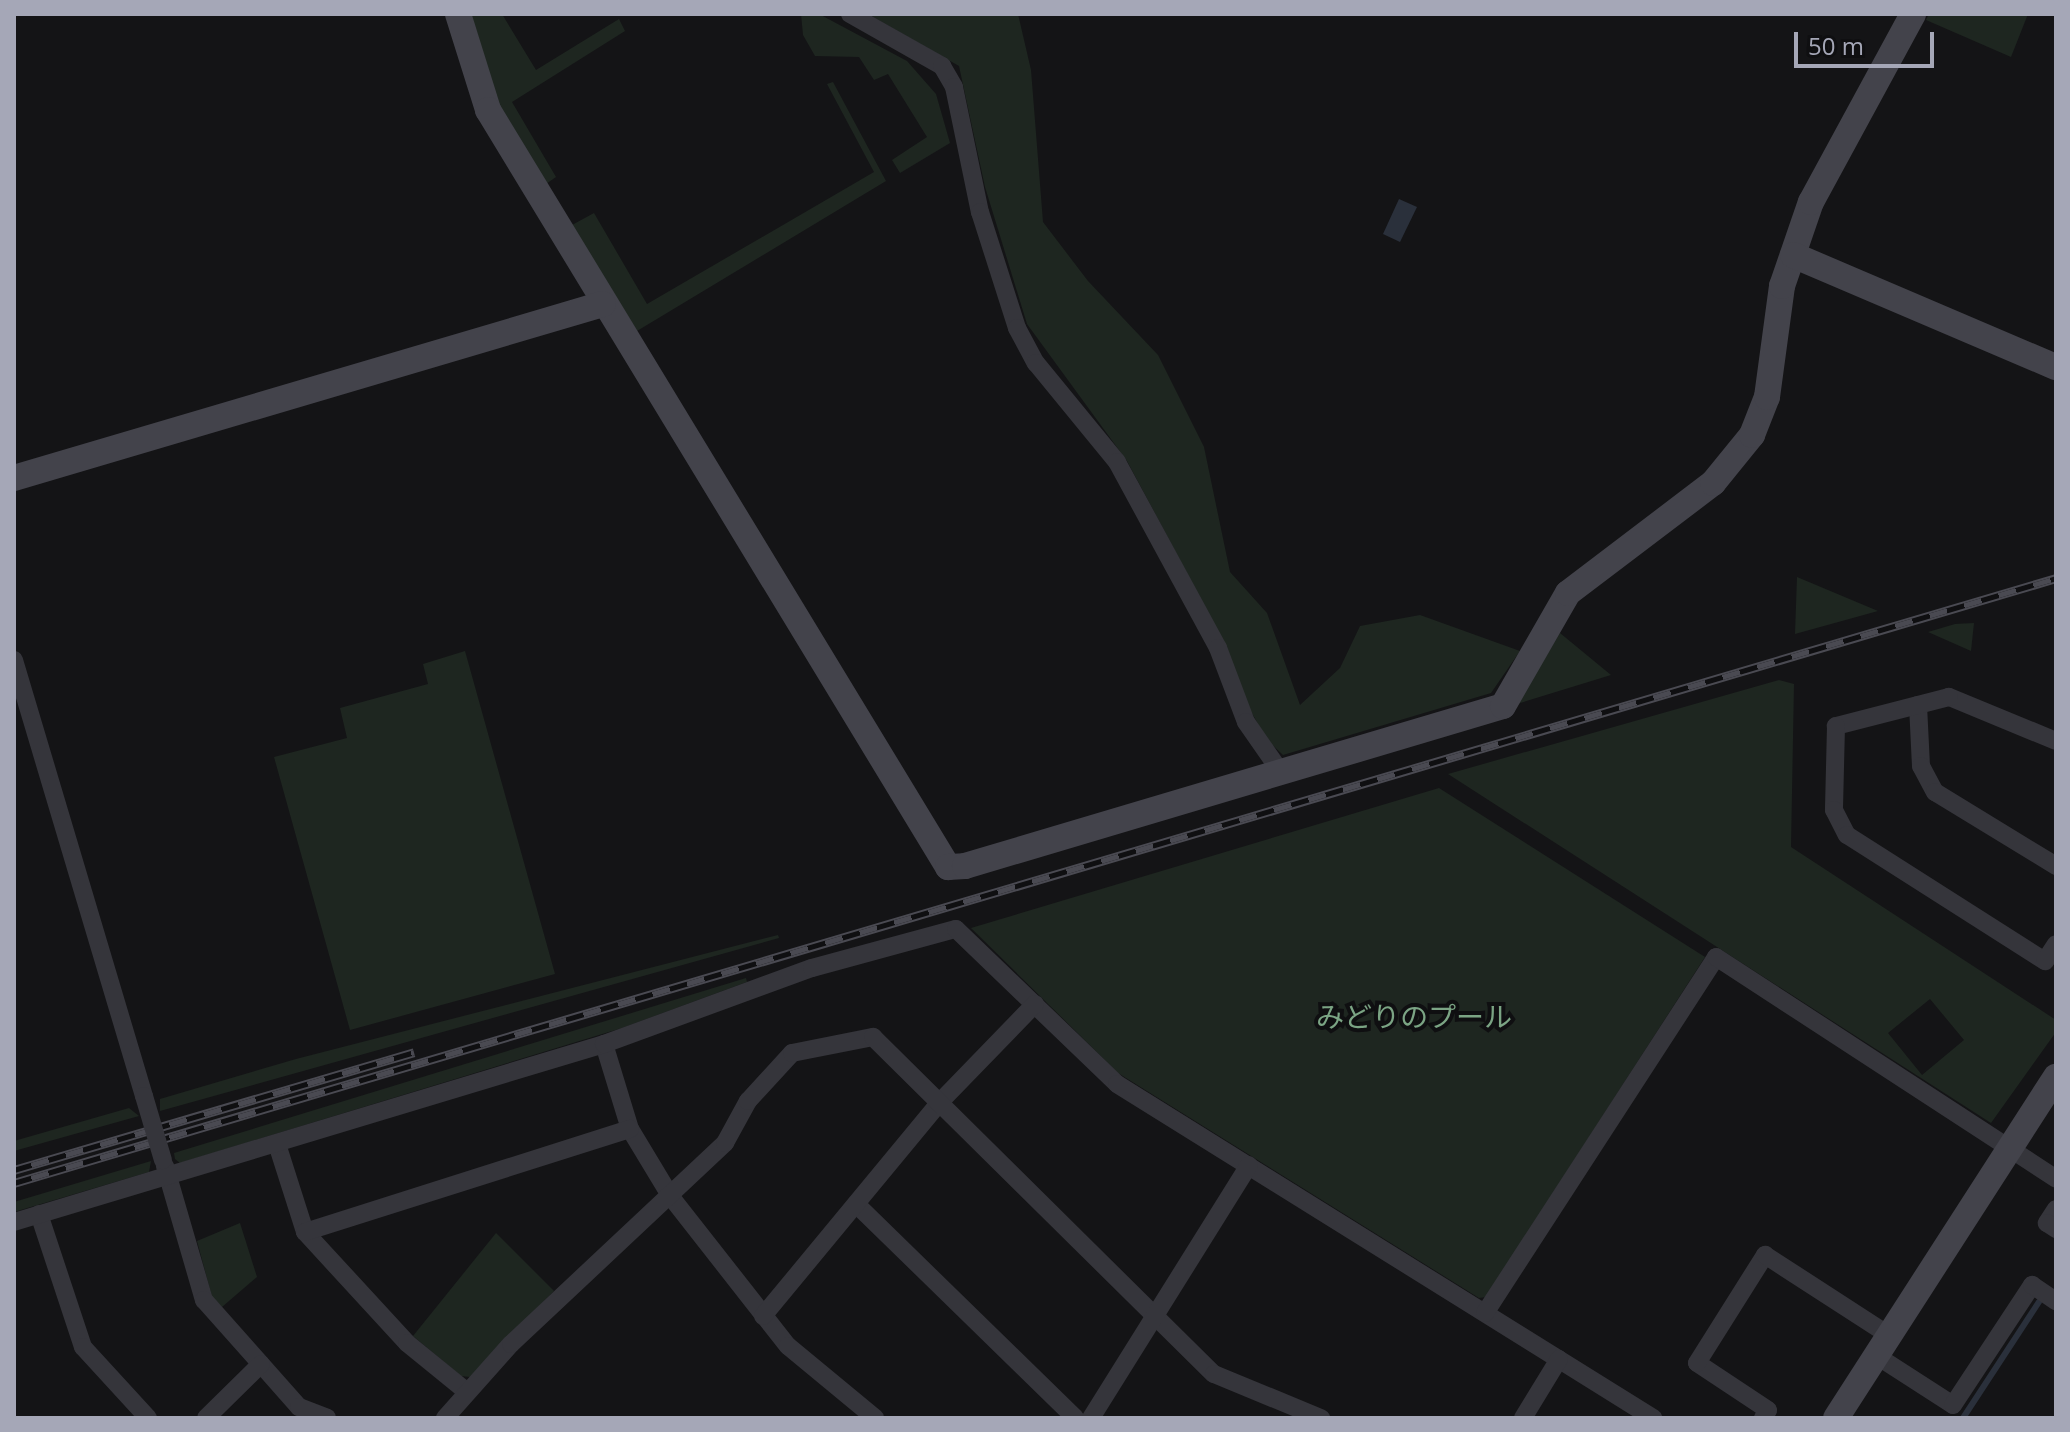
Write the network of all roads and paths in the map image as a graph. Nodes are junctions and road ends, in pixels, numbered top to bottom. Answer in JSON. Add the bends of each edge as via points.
{"nodes":[{"id":1,"x":458,"y":14,"type":"edge"},
{"id":2,"x":850,"y":14,"type":"edge"},
{"id":3,"x":1913,"y":14,"type":"edge"},
{"id":4,"x":1793,"y":255,"type":"junction"},
{"id":5,"x":603,"y":304,"type":"junction"},
{"id":6,"x":2056,"y":367,"type":"edge"},
{"id":7,"x":14,"y":478,"type":"edge"},
{"id":8,"x":14,"y":660,"type":"edge"},
{"id":9,"x":1918,"y":705,"type":"junction"},
{"id":10,"x":2056,"y":741,"type":"edge"},
{"id":11,"x":1280,"y":771,"type":"junction"},
{"id":12,"x":2056,"y":866,"type":"edge"},
{"id":13,"x":2056,"y":944,"type":"edge"},
{"id":14,"x":1035,"y":1004,"type":"junction"},
{"id":15,"x":604,"y":1044,"type":"junction"},
{"id":16,"x":2056,"y":1077,"type":"edge"},
{"id":17,"x":939,"y":1103,"type":"junction"},
{"id":18,"x":630,"y":1129,"type":"junction"},
{"id":19,"x":277,"y":1144,"type":"junction"},
{"id":20,"x":2009,"y":1150,"type":"junction"},
{"id":21,"x":1249,"y":1165,"type":"junction"},
{"id":22,"x":166,"y":1168,"type":"junction"},
{"id":23,"x":2056,"y":1179,"type":"edge"},
{"id":24,"x":671,"y":1197,"type":"junction"},
{"id":25,"x":856,"y":1204,"type":"junction"},
{"id":26,"x":2056,"y":1209,"type":"edge"},
{"id":27,"x":39,"y":1214,"type":"junction"},
{"id":28,"x":14,"y":1222,"type":"edge"},
{"id":29,"x":2056,"y":1229,"type":"edge"},
{"id":30,"x":305,"y":1232,"type":"junction"},
{"id":31,"x":2056,"y":1301,"type":"edge"},
{"id":32,"x":1485,"y":1313,"type":"junction"},
{"id":33,"x":1155,"y":1315,"type":"junction"},
{"id":34,"x":763,"y":1316,"type":"junction"},
{"id":35,"x":1883,"y":1346,"type":"junction"},
{"id":36,"x":1559,"y":1359,"type":"junction"},
{"id":37,"x":261,"y":1364,"type":"junction"},
{"id":38,"x":466,"y":1391,"type":"junction"},
{"id":39,"x":148,"y":1418,"type":"edge"},
{"id":40,"x":206,"y":1418,"type":"edge"},
{"id":41,"x":327,"y":1418,"type":"edge"},
{"id":42,"x":445,"y":1418,"type":"edge"},
{"id":43,"x":875,"y":1418,"type":"edge"},
{"id":44,"x":1075,"y":1418,"type":"edge"},
{"id":45,"x":1091,"y":1418,"type":"edge"},
{"id":46,"x":1321,"y":1418,"type":"edge"},
{"id":47,"x":1523,"y":1418,"type":"edge"},
{"id":48,"x":1653,"y":1418,"type":"edge"},
{"id":49,"x":1763,"y":1418,"type":"edge"},
{"id":50,"x":1836,"y":1418,"type":"edge"}],
"edges":[{"from":1,"to":5,"type":"street","via":[[488,110]]},
{"from":2,"to":11,"type":"street","via":[[942,66],[954,87],[980,212],[1017,328],[1036,363],[1117,462],[1218,648],[1246,722]]},
{"from":3,"to":4,"type":"street","via":[[1811,202]]},
{"from":4,"to":6,"type":"street"},
{"from":4,"to":11,"type":"street","via":[[1782,286],[1767,397],[1746,445],[1713,483],[1568,593],[1503,706]]},
{"from":5,"to":7,"type":"street"},
{"from":5,"to":11,"type":"street","via":[[948,867]]},
{"from":8,"to":22,"type":"street","bridge":true},
{"from":9,"to":10,"type":"street","via":[[1961,698]]},
{"from":9,"to":12,"type":"street","via":[[1921,766],[1935,792]]},
{"from":9,"to":13,"type":"street","via":[[1836,726],[1834,810],[1839,824],[1847,835],[2045,961]]},
{"from":14,"to":15,"type":"street","via":[[956,929],[812,968]]},
{"from":14,"to":17,"type":"street"},
{"from":14,"to":21,"type":"street","via":[[1117,1084]]},
{"from":15,"to":18,"type":"street"},
{"from":15,"to":19,"type":"street"},
{"from":16,"to":20,"type":"street"},
{"from":17,"to":24,"type":"street","via":[[873,1037],[792,1053],[748,1101],[725,1143]]},
{"from":17,"to":25,"type":"street"},
{"from":17,"to":33,"type":"street"},
{"from":18,"to":24,"type":"street"},
{"from":18,"to":30,"type":"street"},
{"from":19,"to":22,"type":"street"},
{"from":19,"to":30,"type":"street"},
{"from":20,"to":23,"type":"street"},
{"from":20,"to":32,"type":"street","via":[[1716,957]]},
{"from":20,"to":35,"type":"street"},
{"from":21,"to":32,"type":"street"},
{"from":21,"to":33,"type":"street"},
{"from":22,"to":27,"type":"street"},
{"from":22,"to":37,"type":"street","via":[[204,1300]]},
{"from":24,"to":34,"type":"street"},
{"from":24,"to":38,"type":"street"},
{"from":25,"to":34,"type":"street"},
{"from":25,"to":44,"type":"street"},
{"from":26,"to":29,"type":"street","via":[[2047,1223]]},
{"from":27,"to":28,"type":"street"},
{"from":27,"to":39,"type":"street","via":[[83,1347]]},
{"from":30,"to":38,"type":"street","via":[[407,1343]]},
{"from":31,"to":35,"type":"street","via":[[2032,1285],[1953,1405]]},
{"from":32,"to":36,"type":"street"},
{"from":33,"to":45,"type":"street"},
{"from":33,"to":46,"type":"street","via":[[1214,1374]]},
{"from":34,"to":43,"type":"street","via":[[788,1346]]},
{"from":35,"to":49,"type":"street","via":[[1765,1255],[1697,1363],[1768,1410]]},
{"from":35,"to":50,"type":"street"},
{"from":36,"to":47,"type":"street"},
{"from":36,"to":48,"type":"street"},
{"from":37,"to":40,"type":"street"},
{"from":37,"to":41,"type":"street","via":[[299,1407]]},
{"from":38,"to":42,"type":"street"}]}
